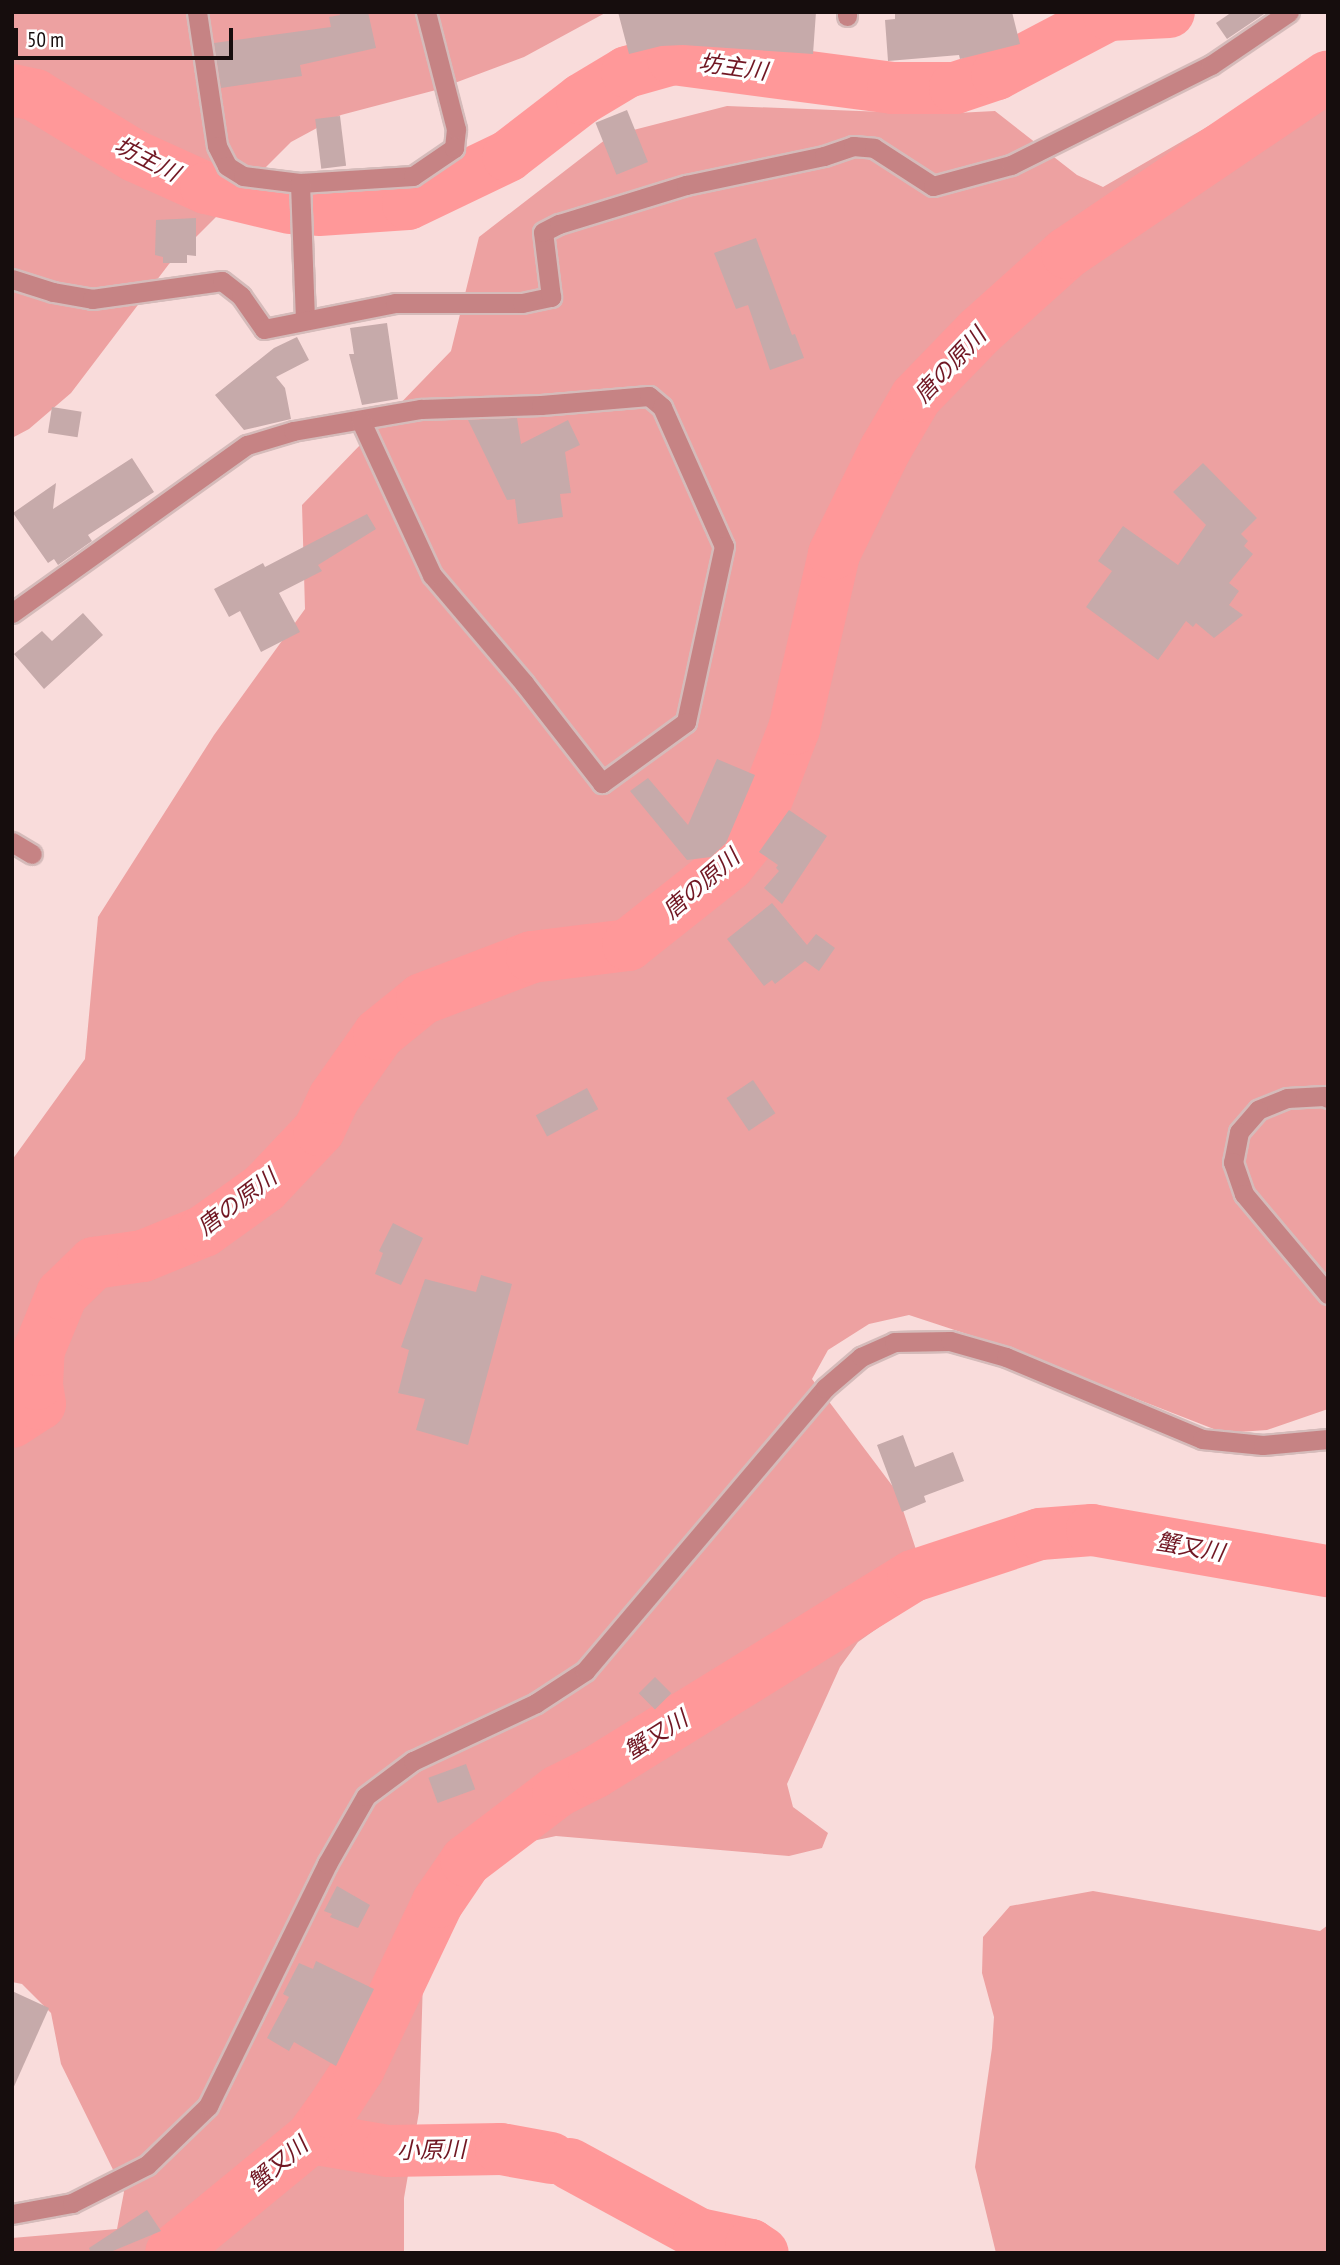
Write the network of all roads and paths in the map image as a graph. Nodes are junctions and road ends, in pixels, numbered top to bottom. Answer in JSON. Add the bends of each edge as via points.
{"nodes":[{"id":1,"x":197,"y":12,"type":"edge"},
{"id":2,"x":426,"y":12,"type":"edge"},
{"id":3,"x":1289,"y":12,"type":"edge"},
{"id":4,"x":300,"y":183,"type":"junction"},
{"id":5,"x":12,"y":279,"type":"edge"},
{"id":6,"x":305,"y":318,"type":"junction"},
{"id":7,"x":361,"y":421,"type":"junction"},
{"id":8,"x":12,"y":613,"type":"edge"},
{"id":9,"x":12,"y":842,"type":"edge"},
{"id":10,"x":32,"y":854,"type":"dead end"},
{"id":11,"x":1328,"y":1098,"type":"edge"},
{"id":12,"x":1328,"y":1294,"type":"edge"},
{"id":13,"x":1328,"y":1439,"type":"edge"},
{"id":14,"x":12,"y":2214,"type":"edge"}],
"edges":[{"from":1,"to":4,"type":"street","via":[[217,146],[227,166],[243,176]]},
{"from":2,"to":4,"type":"street","via":[[456,129],[454,148],[413,176]]},
{"from":3,"to":6,"type":"street","via":[[1211,65],[1011,165],[933,186],[874,148],[853,146],[686,185],[559,224],[543,232],[551,297],[522,303],[395,303]]},
{"from":4,"to":6,"type":"street"},
{"from":5,"to":6,"type":"street","via":[[92,299],[222,281],[241,296],[264,328]]},
{"from":7,"to":7,"type":"street","via":[[421,409],[649,396],[662,407],[724,546],[686,722],[602,783],[432,575]]},
{"from":7,"to":8,"type":"street","via":[[293,431],[247,445]]},
{"from":9,"to":10,"type":"street"},
{"from":11,"to":12,"type":"street","via":[[1287,1098],[1258,1110],[1239,1132],[1233,1162],[1244,1194]]},
{"from":13,"to":14,"type":"street","via":[[1263,1445],[1202,1439],[1006,1357],[950,1341],[894,1342],[861,1357],[825,1388],[584,1671],[536,1703],[413,1760],[366,1796],[327,1864],[208,2106],[147,2165],[72,2203]]}]}
